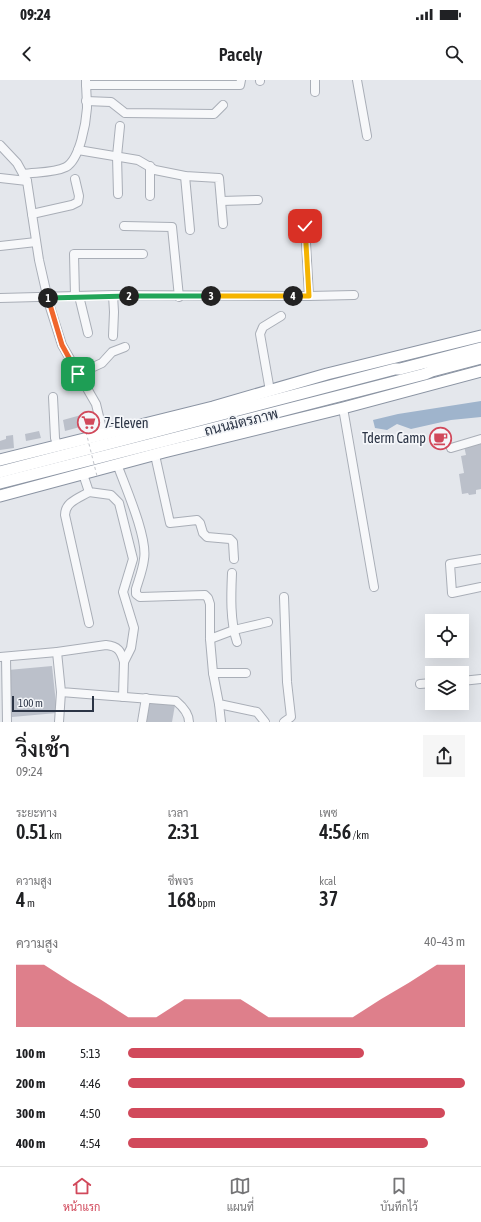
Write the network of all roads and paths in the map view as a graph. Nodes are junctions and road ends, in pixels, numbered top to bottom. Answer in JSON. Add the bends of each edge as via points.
{"nodes":[{"id":1,"x":241,"y":80,"type":"edge"},
{"id":2,"x":315,"y":80,"type":"edge"},
{"id":3,"x":357,"y":80,"type":"edge"},
{"id":4,"x":86,"y":83,"type":"edge"},
{"id":5,"x":315,"y":92,"type":"dead end"},
{"id":6,"x":86,"y":101,"type":"junction"},
{"id":7,"x":222,"y":105,"type":"dead end"},
{"id":8,"x":120,"y":126,"type":"dead end"},
{"id":9,"x":367,"y":136,"type":"dead end"},
{"id":10,"x":0,"y":145,"type":"edge"},
{"id":11,"x":78,"y":150,"type":"junction"},
{"id":12,"x":117,"y":156,"type":"junction"},
{"id":13,"x":150,"y":166,"type":"junction"},
{"id":14,"x":185,"y":176,"type":"junction"},
{"id":15,"x":25,"y":177,"type":"junction"},
{"id":16,"x":0,"y":178,"type":"edge"},
{"id":17,"x":75,"y":179,"type":"dead end"},
{"id":18,"x":118,"y":194,"type":"dead end"},
{"id":19,"x":150,"y":196,"type":"dead end"},
{"id":20,"x":258,"y":200,"type":"dead end"},
{"id":21,"x":221,"y":201,"type":"junction"},
{"id":22,"x":32,"y":214,"type":"junction"},
{"id":23,"x":223,"y":224,"type":"dead end"},
{"id":24,"x":124,"y":226,"type":"dead end"},
{"id":25,"x":305,"y":226,"type":"dead end"},
{"id":26,"x":190,"y":230,"type":"dead end"},
{"id":27,"x":36,"y":242,"type":"junction"},
{"id":28,"x":0,"y":246,"type":"edge"},
{"id":29,"x":143,"y":254,"type":"dead end"},
{"id":30,"x":354,"y":295,"type":"dead end"},
{"id":31,"x":77,"y":296,"type":"junction"},
{"id":32,"x":113,"y":296,"type":"junction"},
{"id":33,"x":309,"y":296,"type":"junction"},
{"id":34,"x":179,"y":297,"type":"junction"},
{"id":35,"x":0,"y":298,"type":"edge"},
{"id":36,"x":48,"y":298,"type":"junction"},
{"id":37,"x":280,"y":316,"type":"dead end"},
{"id":38,"x":88,"y":333,"type":"dead end"},
{"id":39,"x":113,"y":336,"type":"dead end"},
{"id":40,"x":481,"y":337,"type":"edge"},
{"id":41,"x":125,"y":348,"type":"dead end"},
{"id":42,"x":481,"y":348,"type":"edge"},
{"id":43,"x":481,"y":358,"type":"edge"},
{"id":44,"x":481,"y":368,"type":"edge"},
{"id":45,"x":394,"y":369,"type":"junction"},
{"id":46,"x":481,"y":371,"type":"edge"},
{"id":47,"x":78,"y":374,"type":"junction"},
{"id":48,"x":425,"y":374,"type":"junction"},
{"id":49,"x":270,"y":392,"type":"junction"},
{"id":50,"x":53,"y":397,"type":"dead end"},
{"id":51,"x":343,"y":408,"type":"junction"},
{"id":52,"x":211,"y":417,"type":"junction"},
{"id":53,"x":161,"y":419,"type":"junction"},
{"id":54,"x":102,"y":429,"type":"dead end"},
{"id":55,"x":214,"y":429,"type":"junction"},
{"id":56,"x":86,"y":432,"type":"dead end"},
{"id":57,"x":481,"y":439,"type":"edge"},
{"id":58,"x":57,"y":445,"type":"junction"},
{"id":59,"x":451,"y":448,"type":"dead end"},
{"id":60,"x":172,"y":450,"type":"junction"},
{"id":61,"x":155,"y":454,"type":"junction"},
{"id":62,"x":0,"y":460,"type":"edge"},
{"id":63,"x":117,"y":464,"type":"junction"},
{"id":64,"x":0,"y":472,"type":"edge"},
{"id":65,"x":83,"y":474,"type":"junction"},
{"id":66,"x":97,"y":476,"type":"dead end"},
{"id":67,"x":0,"y":483,"type":"edge"},
{"id":68,"x":88,"y":492,"type":"junction"},
{"id":69,"x":0,"y":496,"type":"edge"},
{"id":70,"x":234,"y":559,"type":"dead end"},
{"id":71,"x":481,"y":560,"type":"edge"},
{"id":72,"x":232,"y":573,"type":"dead end"},
{"id":73,"x":374,"y":587,"type":"dead end"},
{"id":74,"x":481,"y":587,"type":"edge"},
{"id":75,"x":284,"y":598,"type":"dead end"},
{"id":76,"x":268,"y":622,"type":"dead end"},
{"id":77,"x":89,"y":623,"type":"dead end"},
{"id":78,"x":234,"y":630,"type":"junction"},
{"id":79,"x":210,"y":639,"type":"junction"},
{"id":80,"x":238,"y":642,"type":"dead end"},
{"id":81,"x":57,"y":652,"type":"junction"},
{"id":82,"x":3,"y":657,"type":"edge"},
{"id":83,"x":124,"y":662,"type":"junction"},
{"id":84,"x":213,"y":673,"type":"junction"},
{"id":85,"x":246,"y":673,"type":"dead end"},
{"id":86,"x":481,"y":679,"type":"edge"},
{"id":87,"x":469,"y":680,"type":"edge"},
{"id":88,"x":420,"y":684,"type":"dead end"},
{"id":89,"x":425,"y":684,"type":"edge"},
{"id":90,"x":61,"y":692,"type":"junction"},
{"id":91,"x":124,"y":697,"type":"junction"},
{"id":92,"x":146,"y":698,"type":"junction"},
{"id":93,"x":219,"y":704,"type":"junction"},
{"id":94,"x":7,"y":722,"type":"edge"},
{"id":95,"x":59,"y":722,"type":"edge"},
{"id":96,"x":142,"y":722,"type":"edge"},
{"id":97,"x":189,"y":722,"type":"edge"},
{"id":98,"x":221,"y":722,"type":"edge"},
{"id":99,"x":265,"y":722,"type":"edge"},
{"id":100,"x":284,"y":722,"type":"edge"}],
"edges":[{"from":1,"to":4,"type":"street","via":[[240,85]]},
{"from":2,"to":5,"type":"street"},
{"from":3,"to":9,"type":"street"},
{"from":4,"to":6,"type":"street"},
{"from":6,"to":7,"type":"street","via":[[111,102],[125,113],[214,114]]},
{"from":6,"to":11,"type":"street","via":[[84,130]]},
{"from":8,"to":12,"type":"street"},
{"from":10,"to":15,"type":"street","via":[[17,163]]},
{"from":11,"to":12,"type":"street"},
{"from":11,"to":15,"type":"street","via":[[73,161],[66,167]]},
{"from":12,"to":13,"type":"street","via":[[138,160]]},
{"from":12,"to":18,"type":"street"},
{"from":13,"to":14,"type":"street","via":[[155,170]]},
{"from":13,"to":19,"type":"street"},
{"from":14,"to":21,"type":"street","via":[[219,178]]},
{"from":14,"to":26,"type":"street"},
{"from":15,"to":16,"type":"street"},
{"from":15,"to":22,"type":"street"},
{"from":17,"to":22,"type":"street","via":[[78,202]]},
{"from":20,"to":21,"type":"street"},
{"from":21,"to":23,"type":"street"},
{"from":22,"to":27,"type":"street"},
{"from":24,"to":34,"type":"street","via":[[172,227]]},
{"from":25,"to":33,"type":"street"},
{"from":27,"to":28,"type":"street"},
{"from":27,"to":36,"type":"street"},
{"from":29,"to":31,"type":"street","via":[[74,254]]},
{"from":30,"to":33,"type":"street"},
{"from":31,"to":32,"type":"street"},
{"from":31,"to":36,"type":"street"},
{"from":31,"to":38,"type":"street"},
{"from":32,"to":34,"type":"street"},
{"from":32,"to":39,"type":"street"},
{"from":33,"to":34,"type":"street"},
{"from":35,"to":36,"type":"street"},
{"from":36,"to":47,"type":"street","via":[[62,345]]},
{"from":37,"to":49,"type":"street","via":[[263,327],[260,334]]},
{"from":40,"to":45,"type":"highway","via":[[479,340],[399,365]]},
{"from":40,"to":49,"type":"highway","name":"ถนนมิตรภาพ","via":[[310,379]]},
{"from":41,"to":47,"type":"street","via":[[112,352],[102,363]]},
{"from":42,"to":45,"type":"highway","name":"ถนนมิตรภาพ","via":[[400,370]]},
{"from":43,"to":48,"type":"highway","name":"ถนนมิตรภาพ"},
{"from":44,"to":48,"type":"highway","via":[[433,376]]},
{"from":45,"to":52,"type":"highway","name":"ถนนมิตรภาพ"},
{"from":46,"to":51,"type":"highway","name":"ถนนมิตรภาพ"},
{"from":47,"to":54,"type":"street","via":[[96,404]]},
{"from":48,"to":55,"type":"highway","name":"ถนนมิตรภาพ"},
{"from":49,"to":53,"type":"highway","name":"ถนนมิตรภาพ"},
{"from":50,"to":58,"type":"street"},
{"from":51,"to":60,"type":"highway","name":"ถนนมิตรภาพ"},
{"from":51,"to":73,"type":"street"},
{"from":52,"to":53,"type":"highway"},
{"from":52,"to":64,"type":"highway","name":"ถนนมิตรภาพ"},
{"from":53,"to":58,"type":"highway","name":"ถนนมิตรภาพ"},
{"from":55,"to":60,"type":"highway"},
{"from":55,"to":67,"type":"highway","name":"ถนนมิตรภาพ"},
{"from":56,"to":66,"type":"path","bridge":true},
{"from":57,"to":59,"type":"street"},
{"from":58,"to":62,"type":"highway","name":"ถนนมิตรภาพ"},
{"from":60,"to":61,"type":"highway","name":"ถนนมิตรภาพ"},
{"from":61,"to":63,"type":"highway","name":"ถนนมิตรภาพ"},
{"from":61,"to":70,"type":"street","via":[[170,523],[197,520],[202,533],[207,537],[230,539],[233,542]]},
{"from":63,"to":65,"type":"highway","name":"ถนนมิตรภาพ"},
{"from":63,"to":79,"type":"street","via":[[142,534],[145,559],[136,594],[140,597],[205,595],[210,604]]},
{"from":65,"to":68,"type":"street"},
{"from":65,"to":69,"type":"highway","name":"ถนนมิตรภาพ"},
{"from":68,"to":77,"type":"street","via":[[71,502],[65,509],[65,515]]},
{"from":68,"to":83,"type":"street","via":[[111,495],[119,503],[133,559],[123,592],[134,628],[131,648]]},
{"from":71,"to":74,"type":"street","via":[[450,564],[452,593]]},
{"from":72,"to":78,"type":"street"},
{"from":75,"to":100,"type":"street","via":[[291,717]]},
{"from":76,"to":78,"type":"street"},
{"from":78,"to":79,"type":"street"},
{"from":78,"to":80,"type":"street"},
{"from":79,"to":84,"type":"street"},
{"from":81,"to":82,"type":"street"},
{"from":81,"to":83,"type":"street","via":[[113,646],[118,649]]},
{"from":81,"to":90,"type":"street"},
{"from":82,"to":94,"type":"street"},
{"from":83,"to":91,"type":"street"},
{"from":84,"to":85,"type":"street"},
{"from":84,"to":93,"type":"street"},
{"from":86,"to":87,"type":"street"},
{"from":88,"to":89,"type":"street"},
{"from":90,"to":91,"type":"street"},
{"from":90,"to":95,"type":"street"},
{"from":91,"to":92,"type":"street"},
{"from":92,"to":96,"type":"street"},
{"from":92,"to":97,"type":"street","via":[[176,700]]},
{"from":93,"to":98,"type":"street"},
{"from":93,"to":99,"type":"street","via":[[257,712]]}]}
